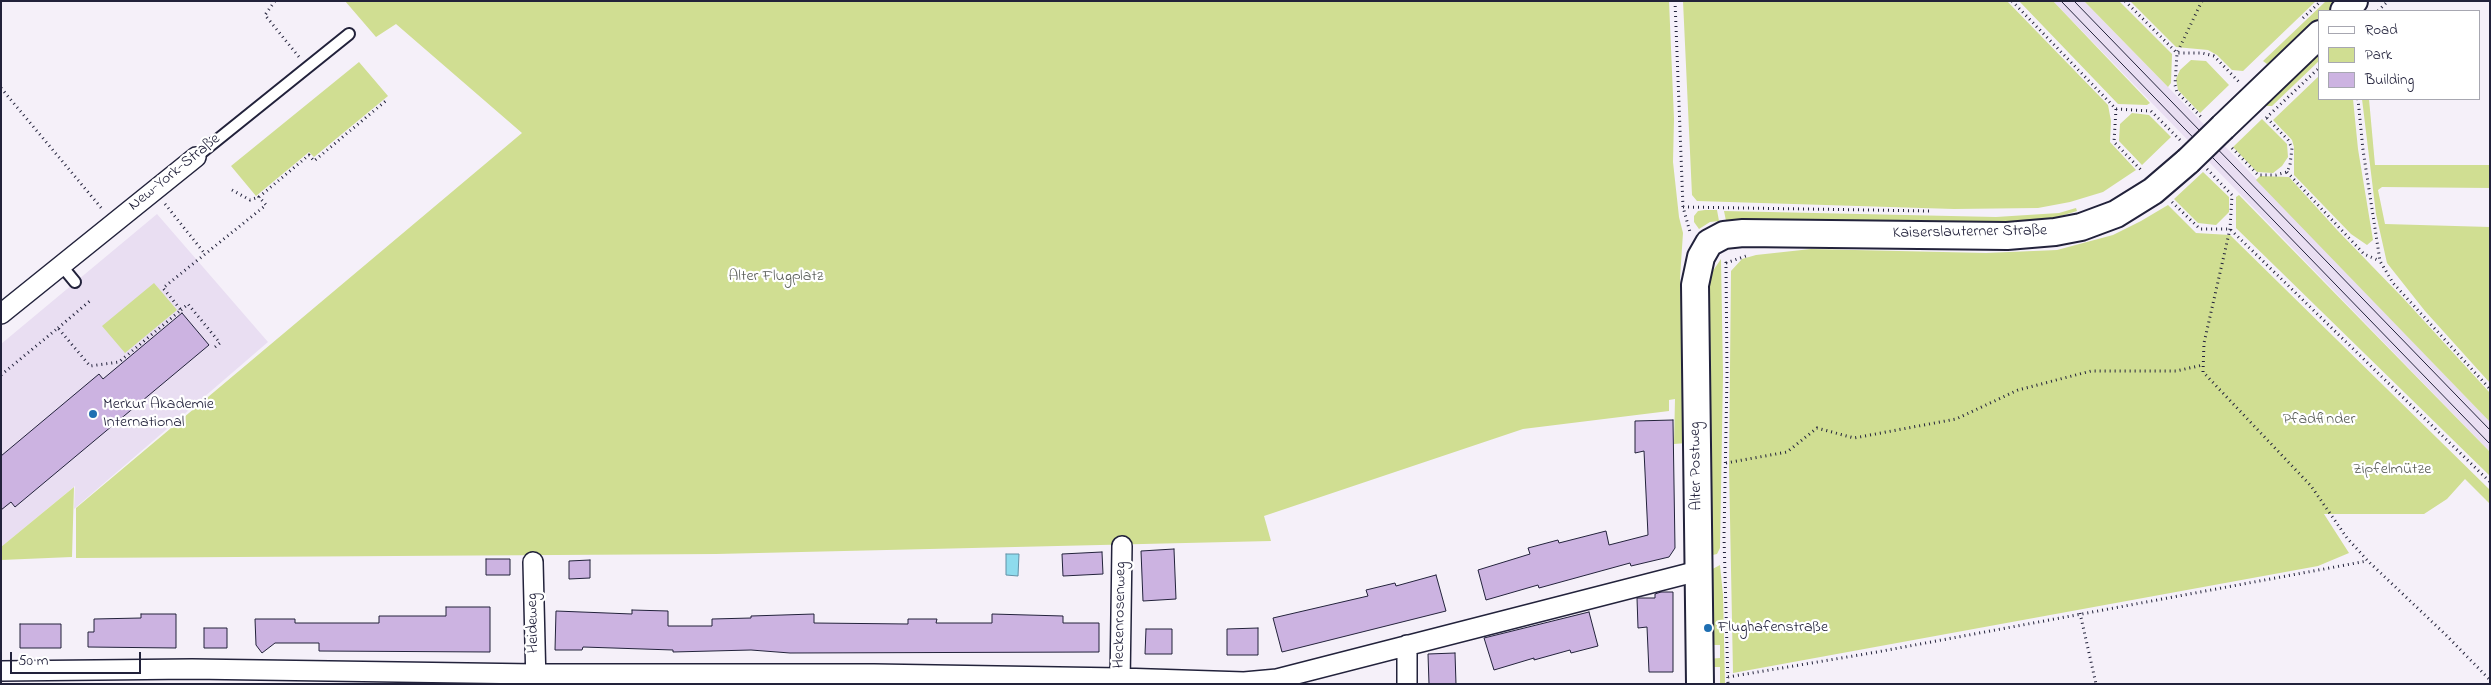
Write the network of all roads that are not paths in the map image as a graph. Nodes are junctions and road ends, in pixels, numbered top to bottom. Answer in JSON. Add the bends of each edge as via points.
{"nodes":[{"id":1,"x":2354,"y":1,"type":"edge"},
{"id":2,"x":2345,"y":10,"type":"edge"},
{"id":3,"x":349,"y":34,"type":"dead end"},
{"id":4,"x":2318,"y":36,"type":"edge"},
{"id":5,"x":196,"y":157,"type":"joint"},
{"id":6,"x":1714,"y":243,"type":"joint"},
{"id":7,"x":61,"y":265,"type":"junction"},
{"id":8,"x":75,"y":282,"type":"dead end"},
{"id":9,"x":1,"y":314,"type":"edge"},
{"id":10,"x":1122,"y":546,"type":"dead end"},
{"id":11,"x":533,"y":562,"type":"dead end"},
{"id":12,"x":1698,"y":571,"type":"junction"},
{"id":13,"x":1406,"y":645,"type":"junction"},
{"id":14,"x":1,"y":671,"type":"edge"},
{"id":15,"x":327,"y":678,"type":"edge"},
{"id":16,"x":535,"y":679,"type":"edge"},
{"id":17,"x":874,"y":679,"type":"edge"},
{"id":18,"x":1120,"y":681,"type":"edge"},
{"id":19,"x":1407,"y":684,"type":"edge"},
{"id":20,"x":1700,"y":684,"type":"edge"}],
"edges":[{"from":1,"to":2,"type":"main road"},
{"from":3,"to":5,"type":"lane","name":"New-York-Straße"},
{"from":4,"to":6,"type":"main road","name":"Kaiserslauterner Straße","bridge":true,"via":[[2153,191],[2116,214],[2081,227],[2007,236],[1743,232]]},
{"from":5,"to":7,"type":"street","name":"New-York-Straße"},
{"from":6,"to":12,"type":"main road","name":"Alter Postweg","via":[[1698,264],[1695,285]]},
{"from":7,"to":8,"type":"lane"},
{"from":7,"to":9,"type":"street","name":"New-York-Straße"},
{"from":10,"to":18,"type":"street","name":"Heckenrosenweg"},
{"from":11,"to":16,"type":"street","name":"Heideweg"},
{"from":12,"to":13,"type":"street"},
{"from":12,"to":20,"type":"main road","name":"Alter Postweg"},
{"from":13,"to":18,"type":"street","via":[[1277,679],[1244,682]]},
{"from":13,"to":19,"type":"street"},
{"from":14,"to":15,"type":"street","via":[[192,670]]},
{"from":15,"to":16,"type":"street"},
{"from":16,"to":17,"type":"street"},
{"from":17,"to":18,"type":"street"}]}
